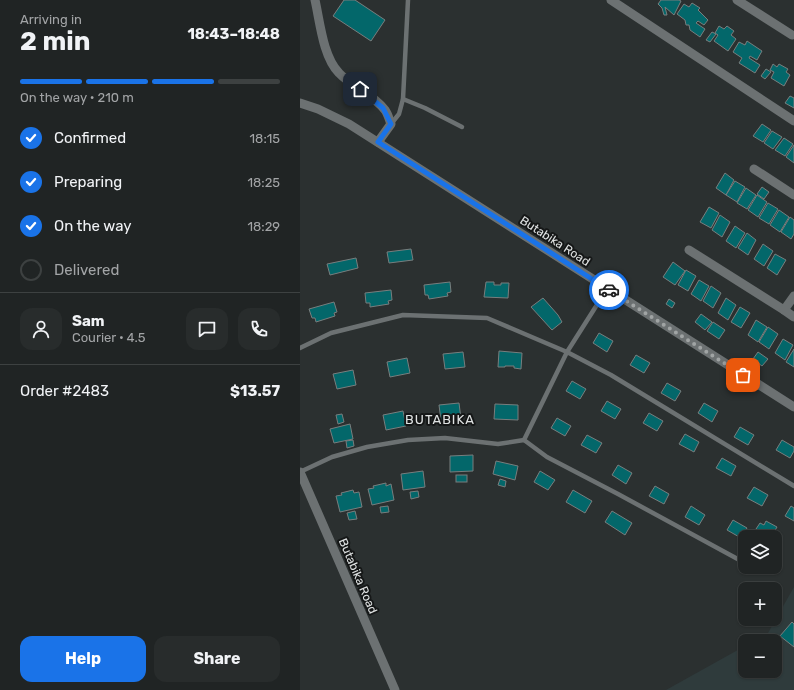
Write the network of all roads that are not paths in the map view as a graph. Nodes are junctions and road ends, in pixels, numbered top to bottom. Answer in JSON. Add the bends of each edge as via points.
{"nodes":[{"id":1,"x":316,"y":0,"type":"edge"},
{"id":2,"x":408,"y":0,"type":"edge"},
{"id":3,"x":611,"y":0,"type":"edge"},
{"id":4,"x":737,"y":0,"type":"edge"},
{"id":5,"x":792,"y":35,"type":"dead end"},
{"id":6,"x":404,"y":99,"type":"junction"},
{"id":7,"x":300,"y":103,"type":"edge"},
{"id":8,"x":794,"y":121,"type":"edge"},
{"id":9,"x":391,"y":124,"type":"junction"},
{"id":10,"x":462,"y":127,"type":"dead end"},
{"id":11,"x":378,"y":142,"type":"junction"},
{"id":12,"x":754,"y":168,"type":"dead end"},
{"id":13,"x":794,"y":195,"type":"edge"},
{"id":14,"x":689,"y":250,"type":"dead end"},
{"id":15,"x":607,"y":289,"type":"junction"},
{"id":16,"x":794,"y":296,"type":"edge"},
{"id":17,"x":784,"y":310,"type":"junction"},
{"id":18,"x":794,"y":317,"type":"edge"},
{"id":19,"x":300,"y":348,"type":"edge"},
{"id":20,"x":567,"y":352,"type":"junction"},
{"id":21,"x":794,"y":407,"type":"edge"},
{"id":22,"x":524,"y":440,"type":"junction"},
{"id":23,"x":300,"y":472,"type":"edge"},
{"id":24,"x":794,"y":486,"type":"edge"},
{"id":25,"x":738,"y":559,"type":"edge"},
{"id":26,"x":395,"y":690,"type":"edge"}],
"edges":[{"from":1,"to":9,"type":"street","via":[[323,39],[334,67],[339,74],[383,108]]},
{"from":2,"to":6,"type":"lane"},
{"from":3,"to":8,"type":"street"},
{"from":4,"to":5,"type":"street"},
{"from":6,"to":9,"type":"lane","via":[[399,114]]},
{"from":6,"to":10,"type":"lane"},
{"from":7,"to":11,"type":"street","name":"Butabika Road","via":[[349,124]]},
{"from":9,"to":11,"type":"street"},
{"from":11,"to":15,"type":"street","name":"Butabika Road"},
{"from":12,"to":13,"type":"street"},
{"from":14,"to":17,"type":"street"},
{"from":15,"to":20,"type":"lane"},
{"from":15,"to":21,"type":"street","name":"Butabika Road"},
{"from":16,"to":17,"type":"street"},
{"from":17,"to":18,"type":"street"},
{"from":19,"to":20,"type":"lane","via":[[331,333],[403,315],[487,318]]},
{"from":20,"to":22,"type":"lane"},
{"from":20,"to":24,"type":"lane","via":[[612,376]]},
{"from":22,"to":23,"type":"lane","via":[[498,444],[446,438],[408,440],[367,447],[332,457]]},
{"from":22,"to":25,"type":"lane","via":[[547,457]]},
{"from":23,"to":26,"type":"street","name":"Butabika Road"}]}
